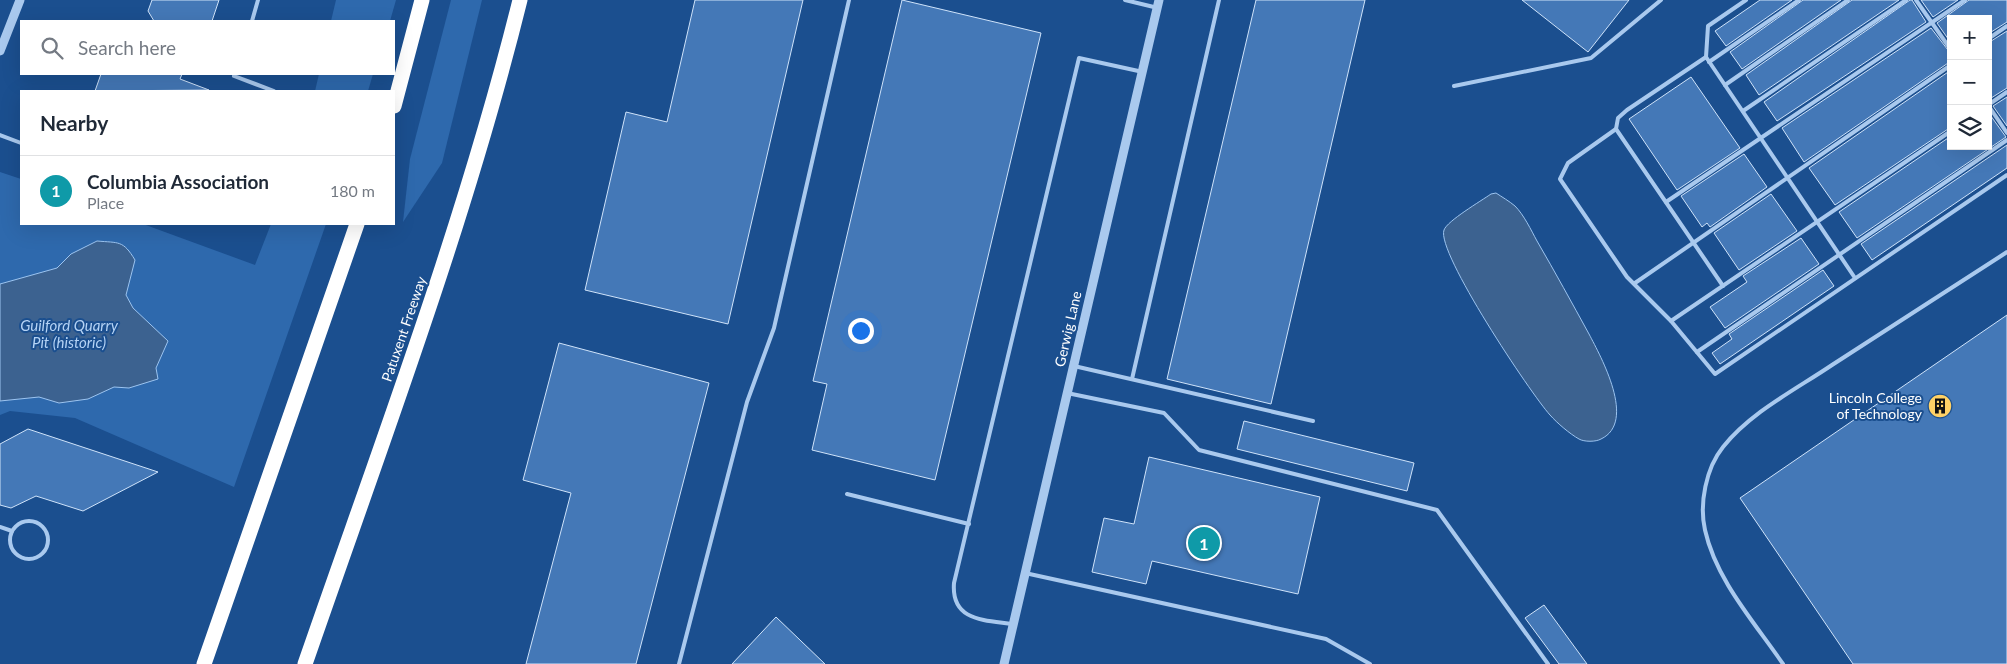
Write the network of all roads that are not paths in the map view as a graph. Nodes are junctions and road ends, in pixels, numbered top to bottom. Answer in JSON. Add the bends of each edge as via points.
{"nodes":[{"id":1,"x":18,"y":0,"type":"edge"},
{"id":2,"x":258,"y":0,"type":"edge"},
{"id":3,"x":422,"y":0,"type":"edge"},
{"id":4,"x":520,"y":0,"type":"edge"},
{"id":5,"x":849,"y":0,"type":"edge"},
{"id":6,"x":1125,"y":0,"type":"edge"},
{"id":7,"x":1219,"y":0,"type":"edge"},
{"id":8,"x":1661,"y":0,"type":"edge"},
{"id":9,"x":1746,"y":0,"type":"edge"},
{"id":10,"x":1799,"y":0,"type":"edge"},
{"id":11,"x":1848,"y":0,"type":"edge"},
{"id":12,"x":1906,"y":0,"type":"edge"},
{"id":13,"x":1916,"y":0,"type":"edge"},
{"id":14,"x":1965,"y":0,"type":"edge"},
{"id":15,"x":1159,"y":4,"type":"edge"},
{"id":16,"x":252,"y":20,"type":"edge"},
{"id":17,"x":1932,"y":22,"type":"junction"},
{"id":18,"x":2007,"y":26,"type":"edge"},
{"id":19,"x":1992,"y":36,"type":"edge"},
{"id":20,"x":1947,"y":44,"type":"edge"},
{"id":21,"x":0,"y":51,"type":"edge"},
{"id":22,"x":1706,"y":57,"type":"junction"},
{"id":23,"x":1709,"y":62,"type":"junction"},
{"id":24,"x":1947,"y":68,"type":"edge"},
{"id":25,"x":1143,"y":72,"type":"junction"},
{"id":26,"x":234,"y":75,"type":"edge"},
{"id":27,"x":1725,"y":85,"type":"junction"},
{"id":28,"x":1454,"y":86,"type":"dead end"},
{"id":29,"x":271,"y":90,"type":"edge"},
{"id":30,"x":2007,"y":92,"type":"edge"},
{"id":31,"x":395,"y":102,"type":"edge"},
{"id":32,"x":1992,"y":102,"type":"edge"},
{"id":33,"x":1743,"y":111,"type":"junction"},
{"id":34,"x":1992,"y":111,"type":"edge"},
{"id":35,"x":1616,"y":128,"type":"junction"},
{"id":36,"x":2007,"y":133,"type":"edge"},
{"id":37,"x":1947,"y":134,"type":"edge"},
{"id":38,"x":0,"y":135,"type":"edge"},
{"id":39,"x":1760,"y":138,"type":"junction"},
{"id":40,"x":2007,"y":140,"type":"edge"},
{"id":41,"x":20,"y":143,"type":"edge"},
{"id":42,"x":2007,"y":175,"type":"edge"},
{"id":43,"x":1787,"y":178,"type":"junction"},
{"id":44,"x":1666,"y":202,"type":"junction"},
{"id":45,"x":1817,"y":222,"type":"junction"},
{"id":46,"x":357,"y":225,"type":"edge"},
{"id":47,"x":1693,"y":242,"type":"junction"},
{"id":48,"x":2007,"y":252,"type":"edge"},
{"id":49,"x":1840,"y":255,"type":"junction"},
{"id":50,"x":1855,"y":278,"type":"junction"},
{"id":51,"x":1635,"y":283,"type":"junction"},
{"id":52,"x":1723,"y":286,"type":"junction"},
{"id":53,"x":1671,"y":321,"type":"junction"},
{"id":54,"x":1697,"y":352,"type":"junction"},
{"id":55,"x":1074,"y":366,"type":"junction"},
{"id":56,"x":1132,"y":379,"type":"junction"},
{"id":57,"x":1068,"y":393,"type":"junction"},
{"id":58,"x":1313,"y":421,"type":"dead end"},
{"id":59,"x":847,"y":494,"type":"dead end"},
{"id":60,"x":968,"y":524,"type":"junction"},
{"id":61,"x":0,"y":527,"type":"edge"},
{"id":62,"x":12,"y":531,"type":"junction"},
{"id":63,"x":1025,"y":573,"type":"junction"},
{"id":64,"x":1013,"y":624,"type":"junction"},
{"id":65,"x":204,"y":664,"type":"edge"},
{"id":66,"x":305,"y":664,"type":"edge"},
{"id":67,"x":679,"y":664,"type":"edge"},
{"id":68,"x":1004,"y":664,"type":"edge"},
{"id":69,"x":1370,"y":664,"type":"edge"},
{"id":70,"x":1548,"y":664,"type":"edge"},
{"id":71,"x":1783,"y":664,"type":"edge"}],
"edges":[{"from":1,"to":21,"type":"street"},
{"from":2,"to":16,"type":"lane"},
{"from":3,"to":31,"type":"highway"},
{"from":4,"to":66,"type":"highway","name":"Patuxent Freeway","via":[[444,264]]},
{"from":5,"to":67,"type":"lane","via":[[774,328],[747,402]]},
{"from":6,"to":15,"type":"lane"},
{"from":7,"to":56,"type":"lane"},
{"from":8,"to":28,"type":"lane","via":[[1591,58]]},
{"from":9,"to":22,"type":"lane","via":[[1708,26]]},
{"from":10,"to":23,"type":"lane"},
{"from":11,"to":27,"type":"lane"},
{"from":12,"to":33,"type":"lane"},
{"from":13,"to":17,"type":"lane"},
{"from":14,"to":17,"type":"lane"},
{"from":15,"to":25,"type":"street","name":"Gerwig Lane"},
{"from":17,"to":20,"type":"lane"},
{"from":17,"to":39,"type":"lane"},
{"from":18,"to":19,"type":"lane"},
{"from":22,"to":23,"type":"lane"},
{"from":22,"to":35,"type":"lane","via":[[1627,110],[1618,118]]},
{"from":23,"to":27,"type":"lane"},
{"from":24,"to":43,"type":"lane"},
{"from":25,"to":55,"type":"street","name":"Gerwig Lane"},
{"from":25,"to":60,"type":"lane","via":[[1079,58]]},
{"from":26,"to":29,"type":"lane"},
{"from":27,"to":33,"type":"lane"},
{"from":30,"to":32,"type":"lane"},
{"from":33,"to":39,"type":"lane"},
{"from":34,"to":36,"type":"lane"},
{"from":35,"to":44,"type":"lane"},
{"from":35,"to":51,"type":"lane","via":[[1568,163],[1560,179],[1627,277]]},
{"from":37,"to":45,"type":"lane"},
{"from":38,"to":41,"type":"lane"},
{"from":39,"to":43,"type":"lane"},
{"from":39,"to":44,"type":"lane"},
{"from":40,"to":49,"type":"lane"},
{"from":42,"to":50,"type":"lane"},
{"from":43,"to":45,"type":"lane"},
{"from":43,"to":47,"type":"lane"},
{"from":44,"to":47,"type":"lane"},
{"from":45,"to":49,"type":"lane"},
{"from":45,"to":52,"type":"lane"},
{"from":46,"to":65,"type":"highway"},
{"from":47,"to":51,"type":"lane"},
{"from":47,"to":52,"type":"lane"},
{"from":48,"to":71,"type":"lane","via":[[1760,412],[1722,448],[1706,485],[1703,507],[1712,554]]},
{"from":49,"to":50,"type":"lane"},
{"from":49,"to":54,"type":"lane"},
{"from":50,"to":54,"type":"lane","via":[[1715,374]]},
{"from":51,"to":53,"type":"lane"},
{"from":52,"to":53,"type":"lane"},
{"from":53,"to":54,"type":"lane"},
{"from":55,"to":56,"type":"lane"},
{"from":55,"to":57,"type":"street","name":"Gerwig Lane"},
{"from":56,"to":58,"type":"lane"},
{"from":57,"to":63,"type":"street","name":"Gerwig Lane"},
{"from":57,"to":70,"type":"lane","via":[[1164,413],[1199,450],[1438,510]]},
{"from":59,"to":60,"type":"lane"},
{"from":60,"to":64,"type":"lane","via":[[954,583],[956,602],[969,617]]},
{"from":61,"to":62,"type":"lane"},
{"from":62,"to":62,"type":"lane","via":[[22,522],[40,524],[47,534],[46,548],[36,557],[22,558],[11,547]]},
{"from":63,"to":64,"type":"street","name":"Gerwig Lane"},
{"from":63,"to":69,"type":"lane","via":[[1326,639]]},
{"from":64,"to":68,"type":"street","name":"Gerwig Lane"}]}
